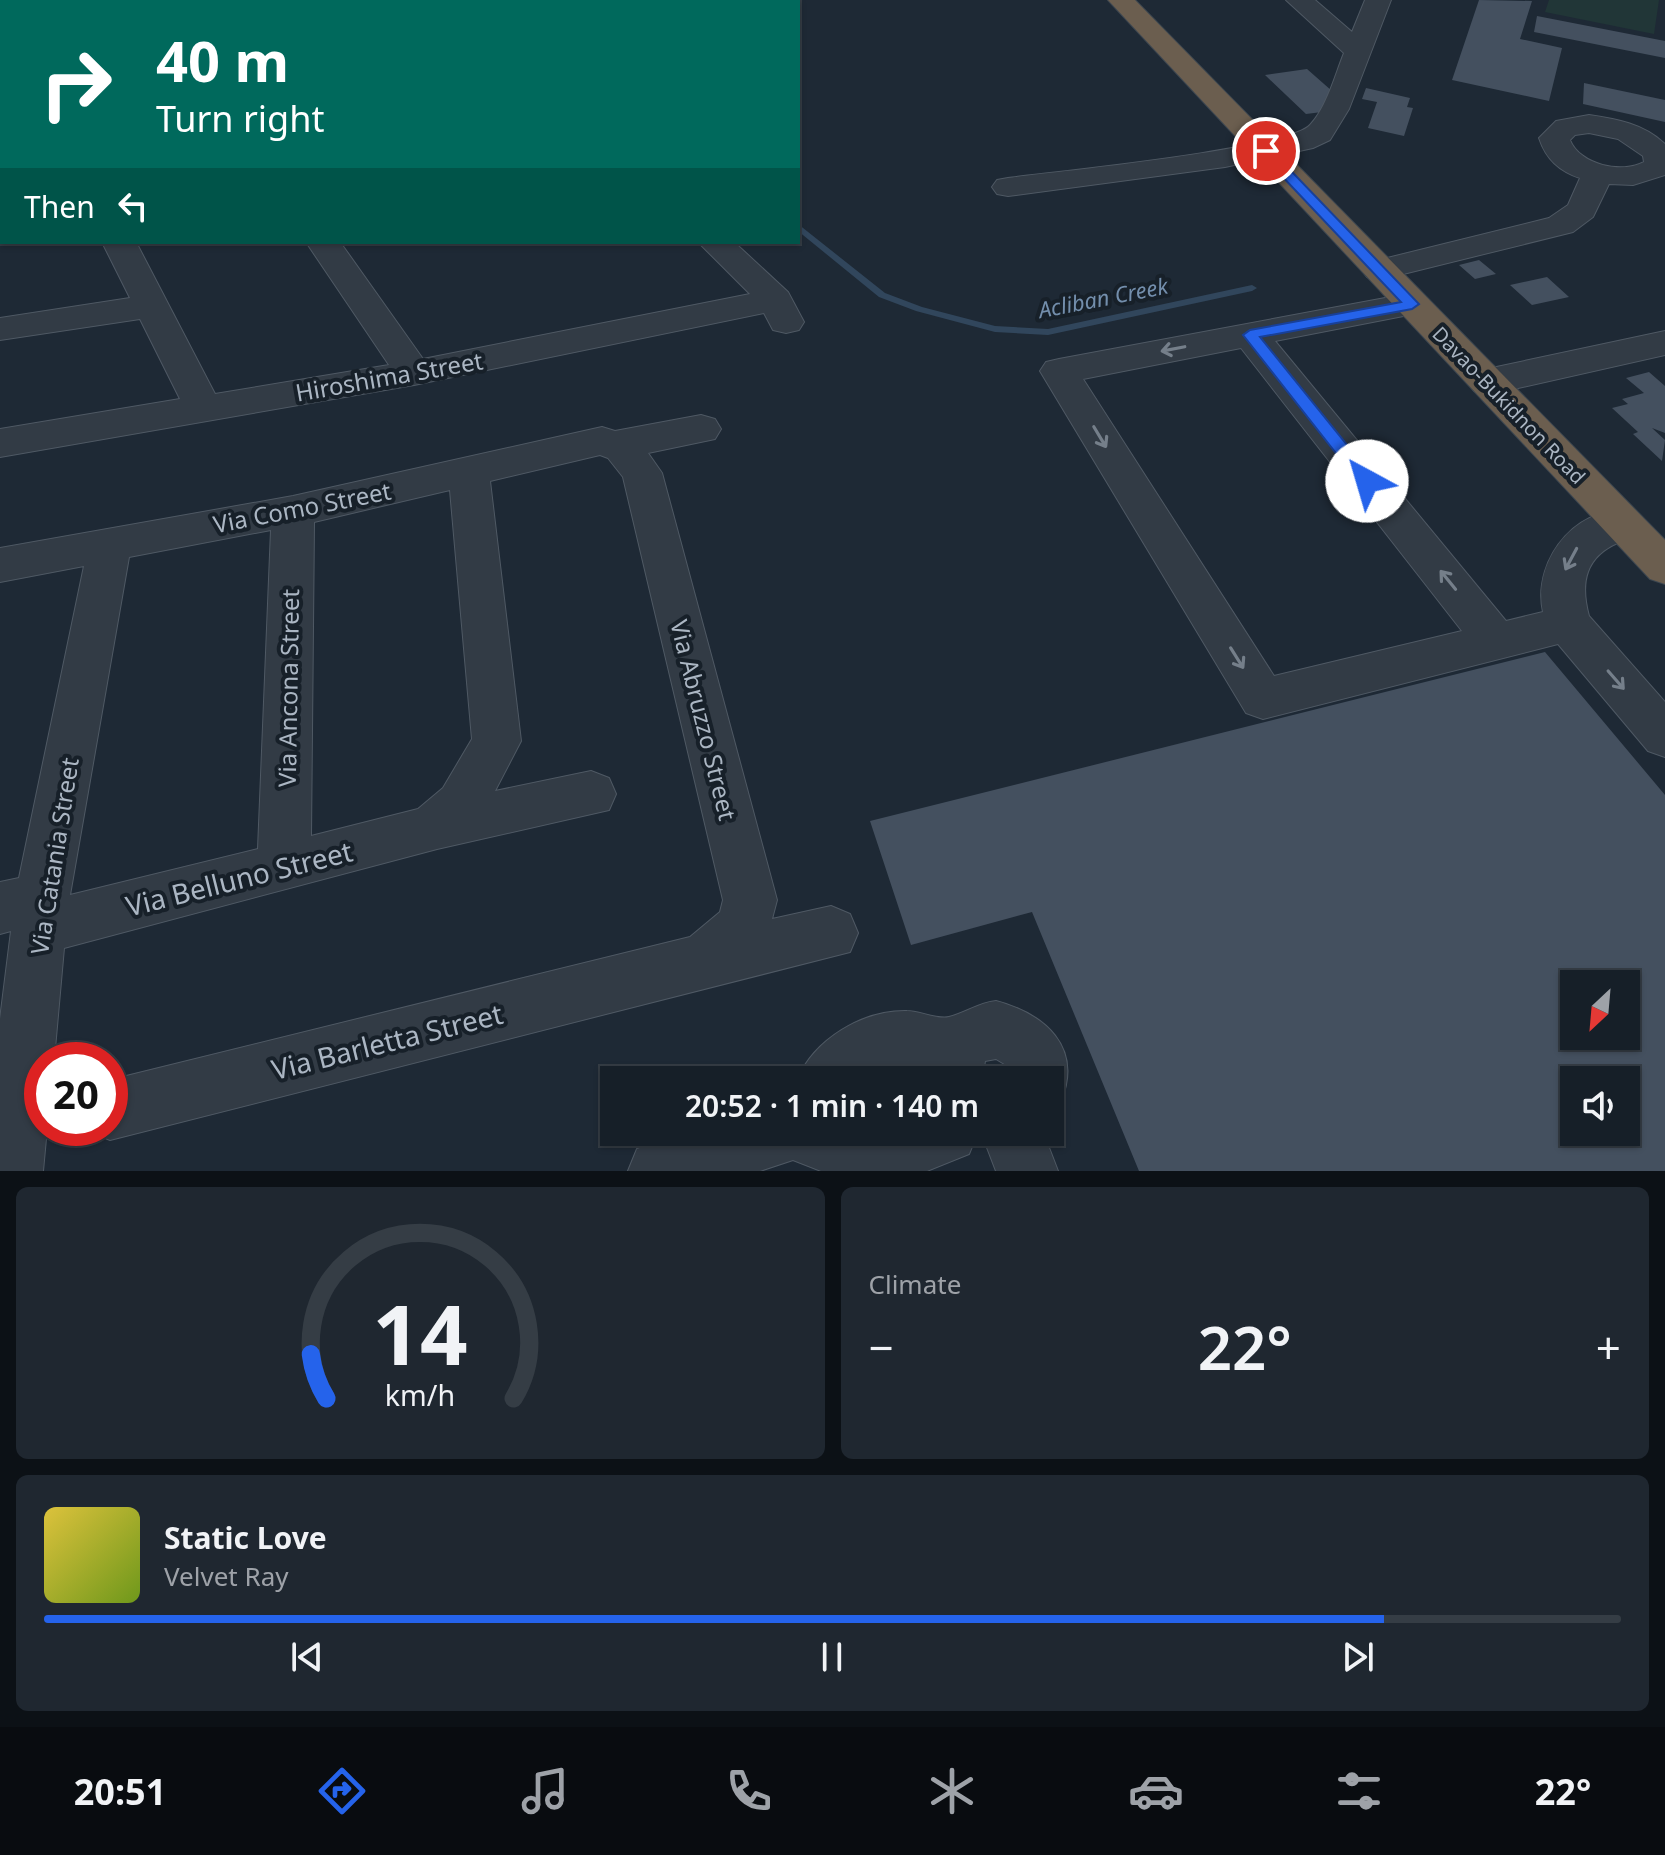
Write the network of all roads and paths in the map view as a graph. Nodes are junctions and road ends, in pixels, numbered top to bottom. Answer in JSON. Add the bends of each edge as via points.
{"nodes":[{"id":1,"x":1121,"y":0,"type":"edge"},
{"id":2,"x":1299,"y":0,"type":"edge"},
{"id":3,"x":1378,"y":0,"type":"edge"},
{"id":4,"x":1357,"y":50,"type":"junction"},
{"id":5,"x":1659,"y":146,"type":"edge"},
{"id":6,"x":1266,"y":151,"type":"junction"},
{"id":7,"x":1598,"y":173,"type":"junction"},
{"id":8,"x":1008,"y":187,"type":"dead end"},
{"id":9,"x":120,"y":244,"type":"edge"},
{"id":10,"x":324,"y":244,"type":"edge"},
{"id":11,"x":717,"y":244,"type":"edge"},
{"id":12,"x":1379,"y":270,"type":"junction"},
{"id":13,"x":1412,"y":304,"type":"junction"},
{"id":14,"x":151,"y":306,"type":"junction"},
{"id":15,"x":0,"y":329,"type":"edge"},
{"id":16,"x":1250,"y":335,"type":"junction"},
{"id":17,"x":1665,"y":343,"type":"edge"},
{"id":18,"x":414,"y":373,"type":"junction"},
{"id":19,"x":1487,"y":382,"type":"junction"},
{"id":20,"x":203,"y":408,"type":"junction"},
{"id":21,"x":701,"y":429,"type":"dead end"},
{"id":22,"x":0,"y":443,"type":"edge"},
{"id":23,"x":609,"y":443,"type":"junction"},
{"id":24,"x":469,"y":473,"type":"junction"},
{"id":25,"x":293,"y":511,"type":"junction"},
{"id":26,"x":1624,"y":525,"type":"junction"},
{"id":27,"x":110,"y":542,"type":"junction"},
{"id":28,"x":0,"y":565,"type":"edge"},
{"id":29,"x":1665,"y":567,"type":"edge"},
{"id":30,"x":1568,"y":624,"type":"junction"},
{"id":31,"x":1496,"y":641,"type":"junction"},
{"id":32,"x":1665,"y":736,"type":"edge"},
{"id":33,"x":591,"y":794,"type":"dead end"},
{"id":34,"x":436,"y":826,"type":"junction"},
{"id":35,"x":284,"y":866,"type":"junction"},
{"id":36,"x":28,"y":911,"type":"edge"},
{"id":37,"x":831,"y":933,"type":"dead end"},
{"id":38,"x":684,"y":966,"type":"junction"},
{"id":39,"x":954,"y":1065,"type":"edge"},
{"id":40,"x":843,"y":1066,"type":"edge"},
{"id":41,"x":1037,"y":1066,"type":"edge"},
{"id":42,"x":128,"y":1105,"type":"edge"},
{"id":43,"x":18,"y":1143,"type":"edge"},
{"id":44,"x":741,"y":1146,"type":"edge"},
{"id":45,"x":839,"y":1146,"type":"edge"},
{"id":46,"x":909,"y":1146,"type":"edge"},
{"id":47,"x":1017,"y":1146,"type":"edge"},
{"id":48,"x":659,"y":1171,"type":"edge"},
{"id":49,"x":1027,"y":1171,"type":"edge"}],
"edges":[{"from":1,"to":6,"type":"highway","name":"Davao-Bukidnon Road"},
{"from":2,"to":4,"type":"street"},
{"from":3,"to":4,"type":"street"},
{"from":4,"to":6,"type":"street","via":[[1320,133],[1309,141]]},
{"from":5,"to":7,"type":"street","via":[[1659,166],[1652,173]]},
{"from":5,"to":7,"type":"street","via":[[1603,126],[1576,125],[1557,132],[1554,145],[1560,153]]},
{"from":6,"to":8,"type":"street"},
{"from":6,"to":12,"type":"highway","name":"Davao-Bukidnon Road"},
{"from":7,"to":12,"type":"street","via":[[1582,210],[1561,225]]},
{"from":9,"to":14,"type":"street"},
{"from":10,"to":18,"type":"street"},
{"from":11,"to":18,"type":"street","name":"Hiroshima Street","via":[[781,312]]},
{"from":12,"to":13,"type":"highway","name":"Davao-Bukidnon Road"},
{"from":13,"to":16,"type":"street"},
{"from":13,"to":19,"type":"highway","name":"Davao-Bukidnon Road"},
{"from":14,"to":15,"type":"street"},
{"from":14,"to":20,"type":"street"},
{"from":31,"to":16,"type":"street","one_way":true},
{"from":16,"to":31,"type":"street","one_way":true,"via":[[1059,371],[1263,699]]},
{"from":17,"to":19,"type":"street"},
{"from":18,"to":20,"type":"street","name":"Hiroshima Street"},
{"from":19,"to":26,"type":"highway","name":"Davao-Bukidnon Road"},
{"from":20,"to":22,"type":"street","name":"Hiroshima Street"},
{"from":21,"to":23,"type":"street","name":"Via Como Street"},
{"from":23,"to":24,"type":"street","name":"Via Como Street"},
{"from":23,"to":38,"type":"street","name":"Via Abruzzo Street","via":[[626,452],[642,473],[750,900],[743,927]]},
{"from":24,"to":25,"type":"street","name":"Via Como Street"},
{"from":24,"to":34,"type":"street","name":"Via Belluno Street","via":[[497,741],[461,804]]},
{"from":25,"to":27,"type":"street","name":"Via Como Street"},
{"from":25,"to":35,"type":"street","name":"Via Ancona Street"},
{"from":26,"to":29,"type":"highway","name":"Davao-Bukidnon Road"},
{"from":26,"to":30,"type":"street","one_way":true,"via":[[1598,531],[1573,552],[1562,589]]},
{"from":27,"to":28,"type":"street","name":"Via Como Street"},
{"from":27,"to":36,"type":"street","name":"Via Catania Street"},
{"from":30,"to":31,"type":"street"},
{"from":30,"to":32,"type":"street","one_way":true},
{"from":33,"to":34,"type":"street","name":"Via Belluno Street"},
{"from":34,"to":35,"type":"street","name":"Via Belluno Street"},
{"from":35,"to":36,"type":"street","name":"Via Belluno Street"},
{"from":36,"to":43,"type":"street","name":"Via Catania Street"},
{"from":37,"to":38,"type":"street","name":"Via Barletta Street"},
{"from":38,"to":42,"type":"street","name":"Via Barletta Street"},
{"from":39,"to":40,"type":"street","via":[[917,1038],[898,1038],[858,1053]]},
{"from":39,"to":41,"type":"street","via":[[967,1038],[995,1029],[1025,1042]]},
{"from":44,"to":48,"type":"street"},
{"from":45,"to":46,"type":"street","via":[[876,1153]]},
{"from":47,"to":49,"type":"street"}]}
